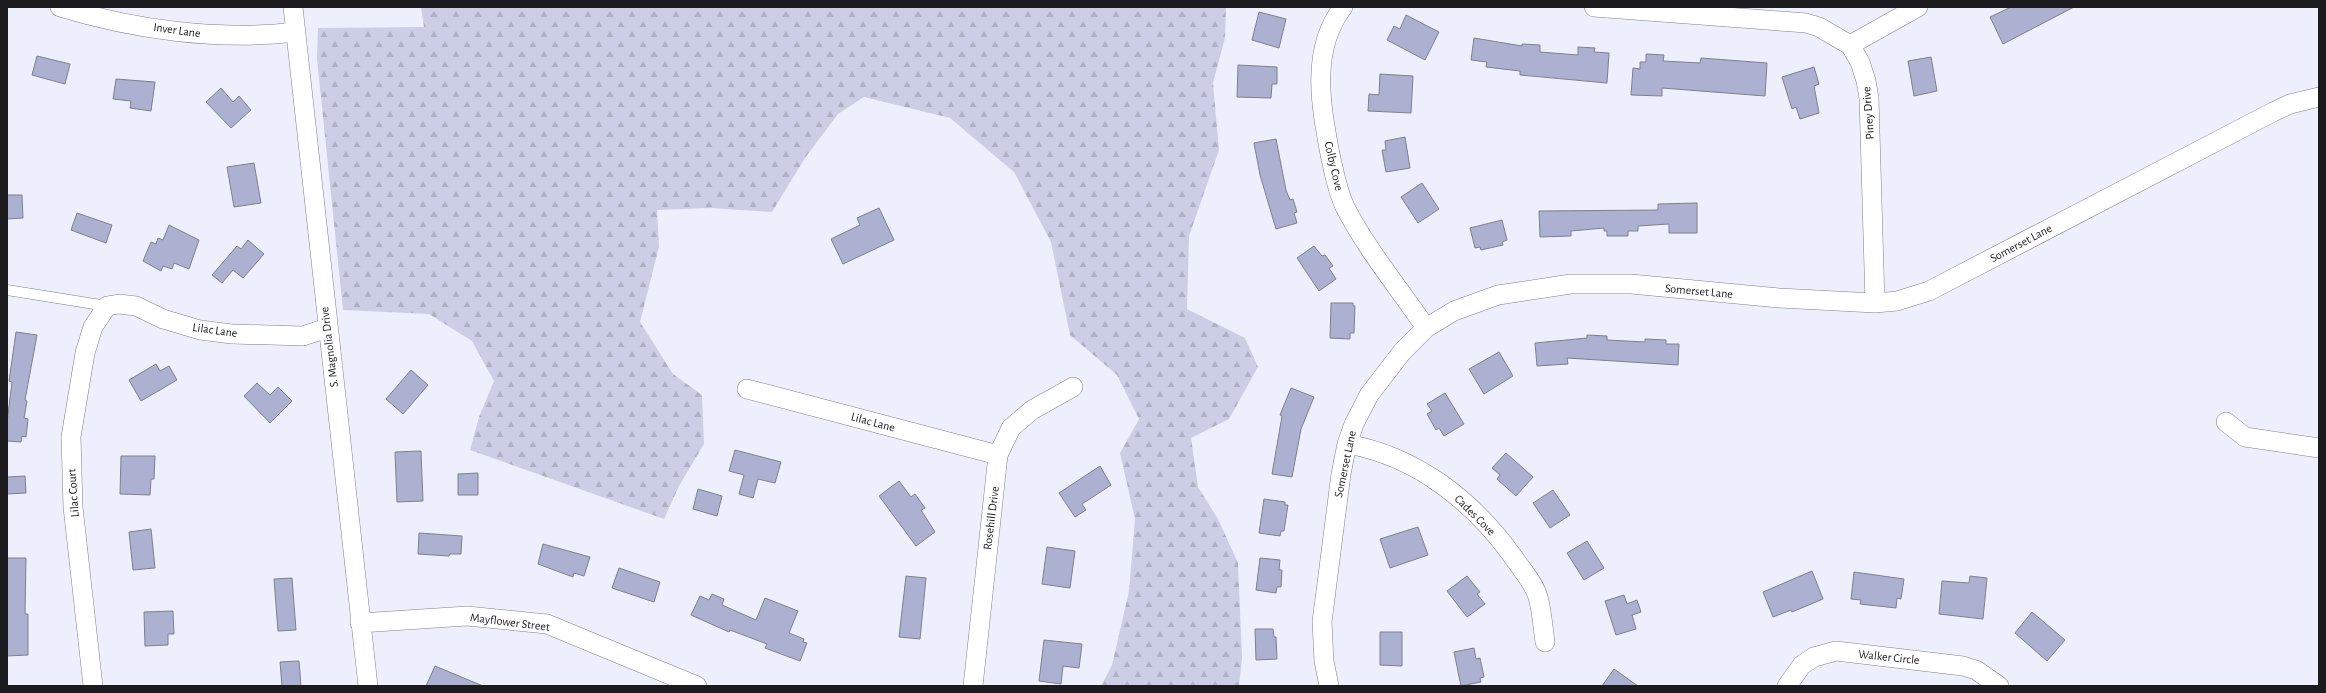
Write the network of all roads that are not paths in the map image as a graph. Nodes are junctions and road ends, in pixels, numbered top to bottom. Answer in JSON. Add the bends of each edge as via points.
{"nodes":[{"id":1,"x":60,"y":7,"type":"edge"},
{"id":2,"x":293,"y":7,"type":"edge"},
{"id":3,"x":1343,"y":7,"type":"edge"},
{"id":4,"x":1594,"y":7,"type":"edge"},
{"id":5,"x":1918,"y":7,"type":"edge"},
{"id":6,"x":296,"y":32,"type":"junction"},
{"id":7,"x":1850,"y":44,"type":"junction"},
{"id":8,"x":2319,"y":97,"type":"edge"},
{"id":9,"x":7,"y":290,"type":"edge"},
{"id":10,"x":1875,"y":303,"type":"junction"},
{"id":11,"x":107,"y":306,"type":"junction"},
{"id":12,"x":327,"y":328,"type":"junction"},
{"id":13,"x":1426,"y":328,"type":"junction"},
{"id":14,"x":1073,"y":387,"type":"dead end"},
{"id":15,"x":747,"y":389,"type":"dead end"},
{"id":16,"x":2226,"y":422,"type":"dead end"},
{"id":17,"x":1347,"y":444,"type":"junction"},
{"id":18,"x":2319,"y":448,"type":"edge"},
{"id":19,"x":998,"y":455,"type":"junction"},
{"id":20,"x":360,"y":623,"type":"junction"},
{"id":21,"x":1545,"y":642,"type":"dead end"},
{"id":22,"x":93,"y":686,"type":"edge"},
{"id":23,"x":368,"y":686,"type":"edge"},
{"id":24,"x":697,"y":686,"type":"edge"},
{"id":25,"x":973,"y":686,"type":"edge"},
{"id":26,"x":1329,"y":686,"type":"edge"},
{"id":27,"x":1787,"y":686,"type":"edge"},
{"id":28,"x":1999,"y":686,"type":"edge"}],
"edges":[{"from":1,"to":6,"type":"street","name":"Inver Lane","via":[[127,23],[205,34],[269,35]]},
{"from":2,"to":6,"type":"street","name":"S. Magnolia Drive"},
{"from":3,"to":13,"type":"street","name":"Colby Cove","via":[[1330,30],[1322,61],[1320,87],[1320,105],[1337,186],[1354,224]]},
{"from":4,"to":7,"type":"street","via":[[1806,23]]},
{"from":5,"to":7,"type":"street"},
{"from":6,"to":12,"type":"street","name":"S. Magnolia Drive"},
{"from":7,"to":10,"type":"street","name":"Piney Drive","via":[[1860,62],[1869,98]]},
{"from":8,"to":10,"type":"street","name":"Somerset Lane","via":[[2290,104],[2273,112],[1929,291],[1897,301]]},
{"from":9,"to":11,"type":"lane"},
{"from":10,"to":13,"type":"street","name":"Somerset Lane","via":[[1779,298],[1631,284],[1571,284],[1498,296],[1454,311]]},
{"from":11,"to":12,"type":"street","name":"Lilac Lane","via":[[136,306],[200,330],[232,334],[303,336]]},
{"from":11,"to":22,"type":"street","name":"Lilac Court","via":[[93,327],[85,353],[71,437],[73,507]]},
{"from":12,"to":20,"type":"street","name":"S. Magnolia Drive"},
{"from":13,"to":17,"type":"street","name":"Somerset Lane","via":[[1397,358],[1369,395]]},
{"from":14,"to":19,"type":"street","name":"Rosehill Drive","via":[[1027,414],[1012,428]]},
{"from":15,"to":19,"type":"street","name":"Lilac Lane"},
{"from":16,"to":18,"type":"street","via":[[2245,437]]},
{"from":17,"to":21,"type":"street","name":"Cades Cove","via":[[1372,448],[1418,469],[1475,513],[1506,547],[1538,596]]},
{"from":17,"to":26,"type":"street","name":"Somerset Lane","via":[[1340,474],[1322,622],[1324,661]]},
{"from":19,"to":25,"type":"street","name":"Rosehill Drive"},
{"from":20,"to":23,"type":"street","name":"S. Magnolia Drive"},
{"from":20,"to":24,"type":"street","name":"Mayflower Street","via":[[467,616],[547,624]]},
{"from":27,"to":28,"type":"street","name":"Walker Circle","via":[[1802,665],[1814,657],[1836,651],[1963,666],[1976,670]]}]}
